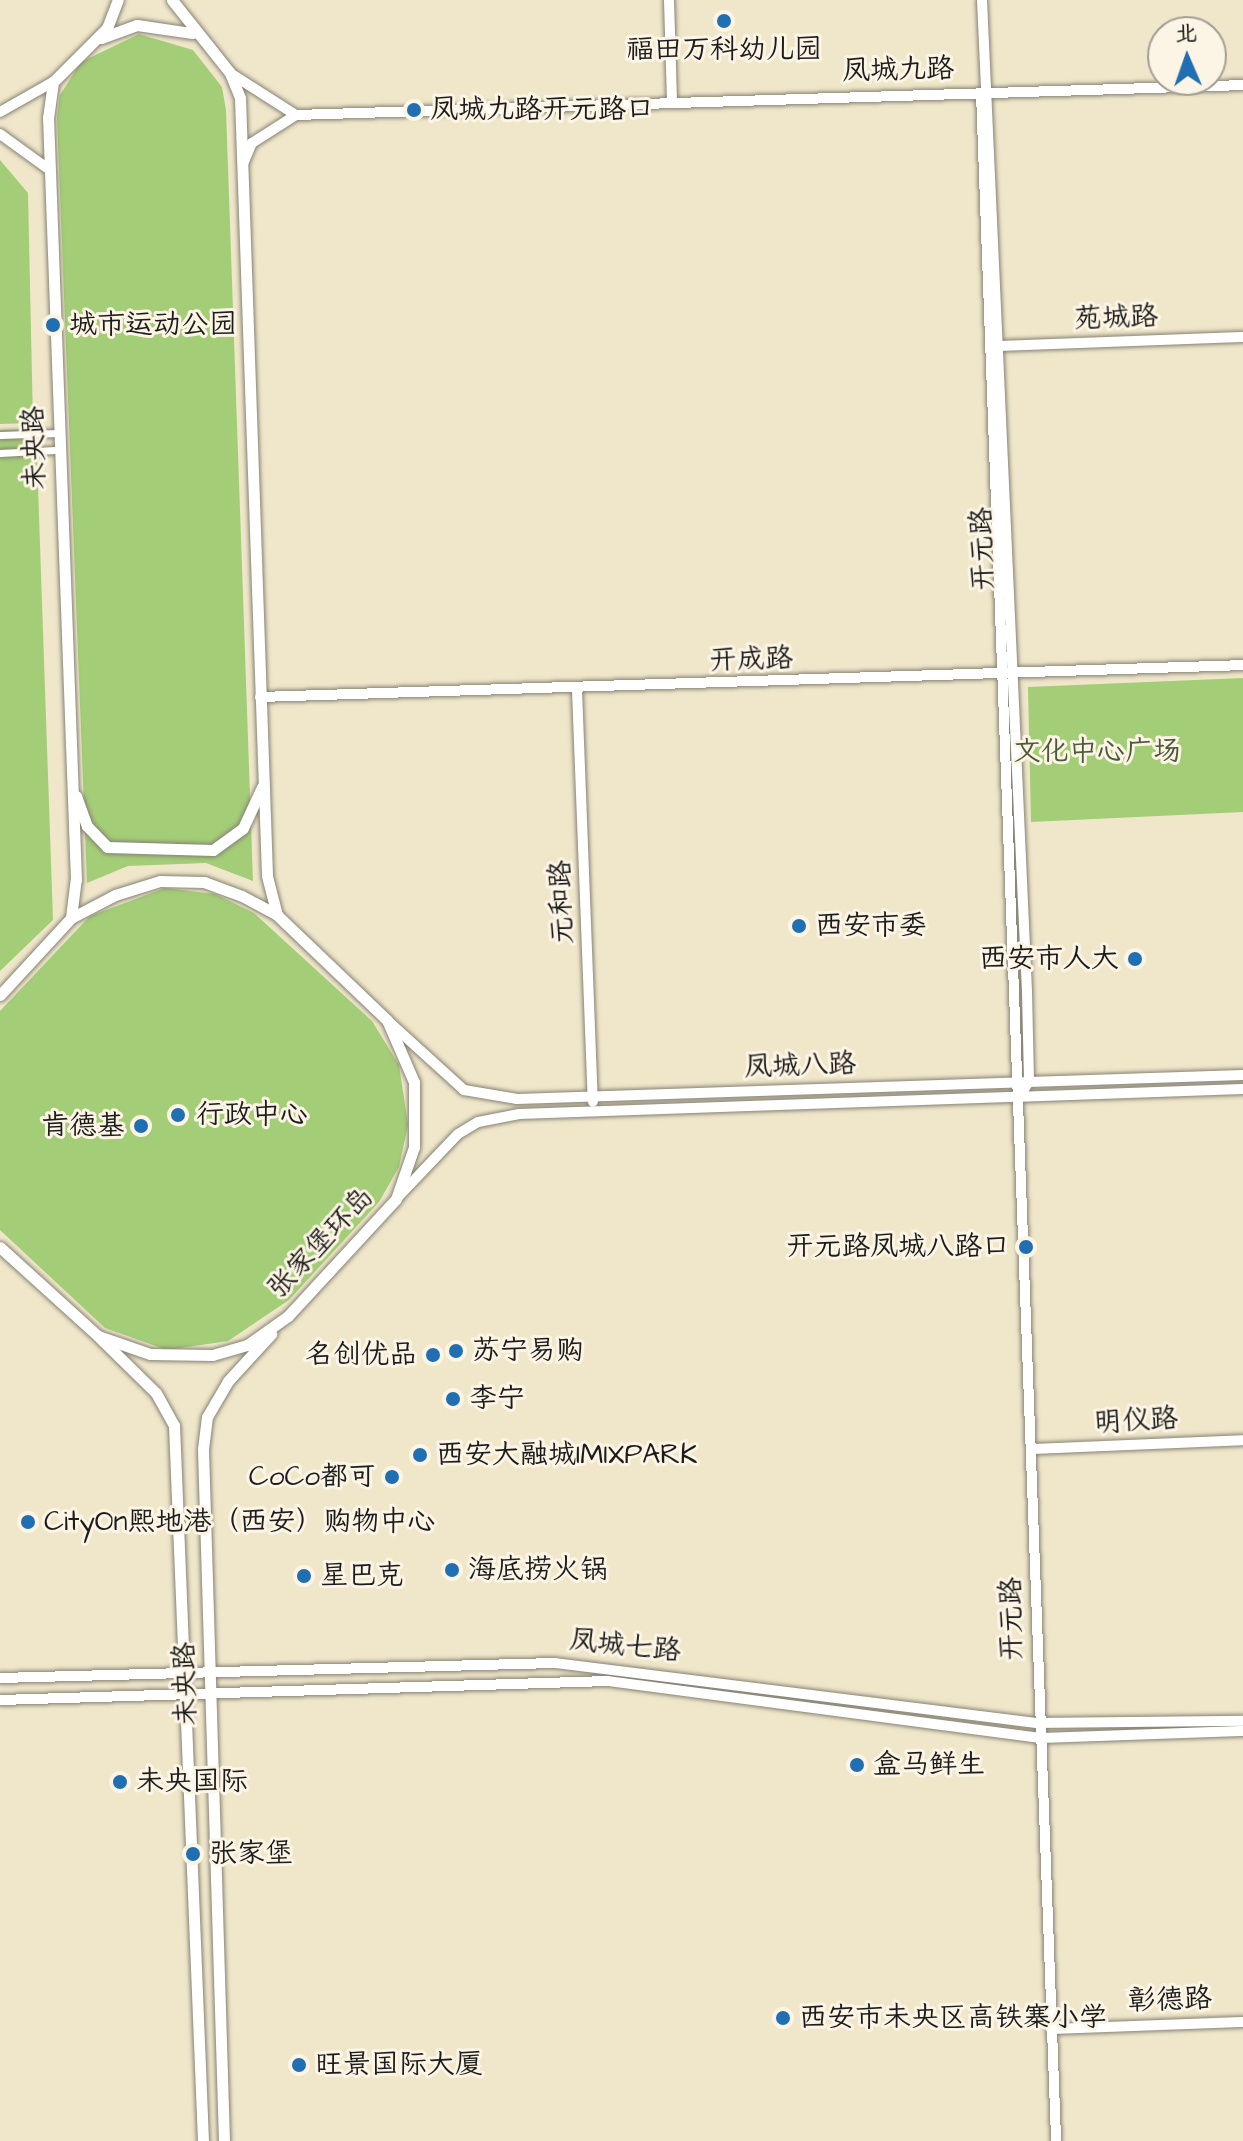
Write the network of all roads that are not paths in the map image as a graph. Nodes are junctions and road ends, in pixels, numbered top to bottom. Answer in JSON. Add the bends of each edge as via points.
{"nodes":[{"id":1,"x":118,"y":0,"type":"edge"},
{"id":2,"x":172,"y":0,"type":"edge"},
{"id":3,"x":669,"y":0,"type":"edge"},
{"id":4,"x":982,"y":0,"type":"edge"},
{"id":5,"x":192,"y":33,"type":"junction"},
{"id":6,"x":93,"y":41,"type":"junction"},
{"id":7,"x":230,"y":73,"type":"junction"},
{"id":8,"x":53,"y":82,"type":"junction"},
{"id":9,"x":1243,"y":85,"type":"edge"},
{"id":10,"x":986,"y":93,"type":"junction"},
{"id":11,"x":672,"y":101,"type":"junction"},
{"id":12,"x":0,"y":112,"type":"edge"},
{"id":13,"x":296,"y":115,"type":"junction"},
{"id":14,"x":0,"y":134,"type":"edge"},
{"id":15,"x":242,"y":166,"type":"junction"},
{"id":16,"x":47,"y":168,"type":"junction"},
{"id":17,"x":1243,"y":337,"type":"edge"},
{"id":18,"x":995,"y":346,"type":"junction"},
{"id":19,"x":58,"y":433,"type":"junction"},
{"id":20,"x":0,"y":435,"type":"edge"},
{"id":21,"x":55,"y":450,"type":"junction"},
{"id":22,"x":0,"y":453,"type":"edge"},
{"id":23,"x":1243,"y":665,"type":"edge"},
{"id":24,"x":1007,"y":675,"type":"junction"},
{"id":25,"x":577,"y":690,"type":"junction"},
{"id":26,"x":260,"y":697,"type":"junction"},
{"id":27,"x":264,"y":783,"type":"junction"},
{"id":28,"x":71,"y":784,"type":"junction"},
{"id":29,"x":277,"y":915,"type":"junction"},
{"id":30,"x":71,"y":918,"type":"junction"},
{"id":31,"x":0,"y":995,"type":"edge"},
{"id":32,"x":387,"y":1020,"type":"junction"},
{"id":33,"x":1243,"y":1075,"type":"edge"},
{"id":34,"x":1023,"y":1081,"type":"junction"},
{"id":35,"x":1243,"y":1089,"type":"edge"},
{"id":36,"x":1021,"y":1095,"type":"junction"},
{"id":37,"x":593,"y":1099,"type":"junction"},
{"id":38,"x":593,"y":1112,"type":"junction"},
{"id":39,"x":396,"y":1199,"type":"junction"},
{"id":40,"x":0,"y":1247,"type":"edge"},
{"id":41,"x":288,"y":1316,"type":"junction"},
{"id":42,"x":98,"y":1336,"type":"junction"},
{"id":43,"x":1243,"y":1440,"type":"edge"},
{"id":44,"x":1032,"y":1449,"type":"junction"},
{"id":45,"x":186,"y":1668,"type":"junction"},
{"id":46,"x":208,"y":1668,"type":"junction"},
{"id":47,"x":0,"y":1678,"type":"edge"},
{"id":48,"x":210,"y":1695,"type":"junction"},
{"id":49,"x":187,"y":1696,"type":"junction"},
{"id":50,"x":0,"y":1700,"type":"edge"},
{"id":51,"x":1243,"y":1721,"type":"edge"},
{"id":52,"x":1039,"y":1723,"type":"junction"},
{"id":53,"x":1243,"y":1731,"type":"edge"},
{"id":54,"x":1039,"y":1738,"type":"junction"},
{"id":55,"x":1243,"y":2022,"type":"edge"},
{"id":56,"x":1051,"y":2029,"type":"junction"},
{"id":57,"x":203,"y":2141,"type":"edge"},
{"id":58,"x":224,"y":2141,"type":"edge"},
{"id":59,"x":1056,"y":2141,"type":"edge"}],
"edges":[{"from":1,"to":6,"type":"main road"},
{"from":2,"to":5,"type":"main road"},
{"from":3,"to":11,"type":"street"},
{"from":4,"to":10,"type":"street","name":"开元路"},
{"from":5,"to":6,"type":"main road","via":[[137,25]]},
{"from":5,"to":7,"type":"main road"},
{"from":6,"to":8,"type":"main road"},
{"from":7,"to":13,"type":"street"},
{"from":7,"to":15,"type":"main road","via":[[240,98]]},
{"from":8,"to":12,"type":"street"},
{"from":8,"to":16,"type":"main road","name":"未央路"},
{"from":9,"to":10,"type":"street","name":"凤城九路"},
{"from":10,"to":11,"type":"street","name":"凤城九路"},
{"from":10,"to":18,"type":"street","name":"开元路"},
{"from":11,"to":13,"type":"street","name":"凤城九路"},
{"from":13,"to":15,"type":"street","via":[[252,143]]},
{"from":14,"to":16,"type":"street"},
{"from":15,"to":26,"type":"main road"},
{"from":16,"to":19,"type":"main road","name":"未央路"},
{"from":17,"to":18,"type":"street","name":"苑城路"},
{"from":18,"to":24,"type":"street","name":"开元路"},
{"from":19,"to":20,"type":"street"},
{"from":19,"to":21,"type":"main road","name":"未央路"},
{"from":21,"to":22,"type":"street"},
{"from":21,"to":28,"type":"main road","name":"未央路"},
{"from":23,"to":24,"type":"street","name":"开成路"},
{"from":24,"to":25,"type":"street","name":"开成路"},
{"from":24,"to":34,"type":"street","name":"开元路"},
{"from":25,"to":26,"type":"street","name":"开成路"},
{"from":25,"to":37,"type":"street","name":"元和路"},
{"from":26,"to":27,"type":"main road"},
{"from":27,"to":28,"type":"main road","via":[[230,842],[213,850],[127,852],[107,847],[87,826]]},
{"from":27,"to":29,"type":"main road","via":[[267,876]]},
{"from":28,"to":30,"type":"main road","name":"未央路"},
{"from":29,"to":30,"type":"main road","name":"张家堡环岛","via":[[204,882],[160,881]]},
{"from":29,"to":32,"type":"main road","name":"张家堡环岛"},
{"from":30,"to":31,"type":"main road","name":"张家堡环岛"},
{"from":32,"to":37,"type":"street","name":"凤城八路","via":[[464,1090]]},
{"from":32,"to":39,"type":"main road","name":"张家堡环岛","via":[[414,1082],[414,1147]]},
{"from":33,"to":34,"type":"street","name":"凤城八路"},
{"from":34,"to":36,"type":"street"},
{"from":34,"to":37,"type":"street","name":"凤城八路"},
{"from":35,"to":36,"type":"street","name":"凤城八路"},
{"from":36,"to":38,"type":"street","name":"凤城八路"},
{"from":36,"to":44,"type":"street","name":"开元路"},
{"from":37,"to":38,"type":"street","name":"元和路"},
{"from":38,"to":39,"type":"street","name":"凤城八路","via":[[478,1122]]},
{"from":39,"to":41,"type":"main road","name":"张家堡环岛"},
{"from":40,"to":42,"type":"main road","name":"张家堡环岛"},
{"from":41,"to":42,"type":"main road","name":"张家堡环岛","via":[[247,1345],[201,1356],[150,1354]]},
{"from":41,"to":46,"type":"main road","name":"未央路","via":[[228,1381],[207,1417]]},
{"from":42,"to":45,"type":"main road","name":"未央路","via":[[156,1393],[174,1425]]},
{"from":43,"to":44,"type":"street","name":"明仪路"},
{"from":44,"to":52,"type":"street","name":"开元路"},
{"from":45,"to":46,"type":"street","name":"凤城七路"},
{"from":45,"to":47,"type":"street","name":"凤城七路"},
{"from":45,"to":49,"type":"main road","name":"未央路"},
{"from":46,"to":48,"type":"main road","name":"未央路"},
{"from":46,"to":52,"type":"street","name":"凤城七路","via":[[607,1665]]},
{"from":48,"to":49,"type":"street","name":"凤城七路"},
{"from":48,"to":54,"type":"street","name":"凤城七路","via":[[608,1681]]},
{"from":48,"to":58,"type":"main road","name":"未央路"},
{"from":49,"to":50,"type":"street","name":"凤城七路"},
{"from":49,"to":57,"type":"main road","name":"未央路"},
{"from":51,"to":52,"type":"street","name":"凤城七路"},
{"from":52,"to":54,"type":"street","name":"开元路"},
{"from":53,"to":54,"type":"street","name":"凤城七路"},
{"from":54,"to":56,"type":"street","name":"开元路"},
{"from":55,"to":56,"type":"street","name":"彰德路"},
{"from":56,"to":59,"type":"street","name":"开元路"}]}
